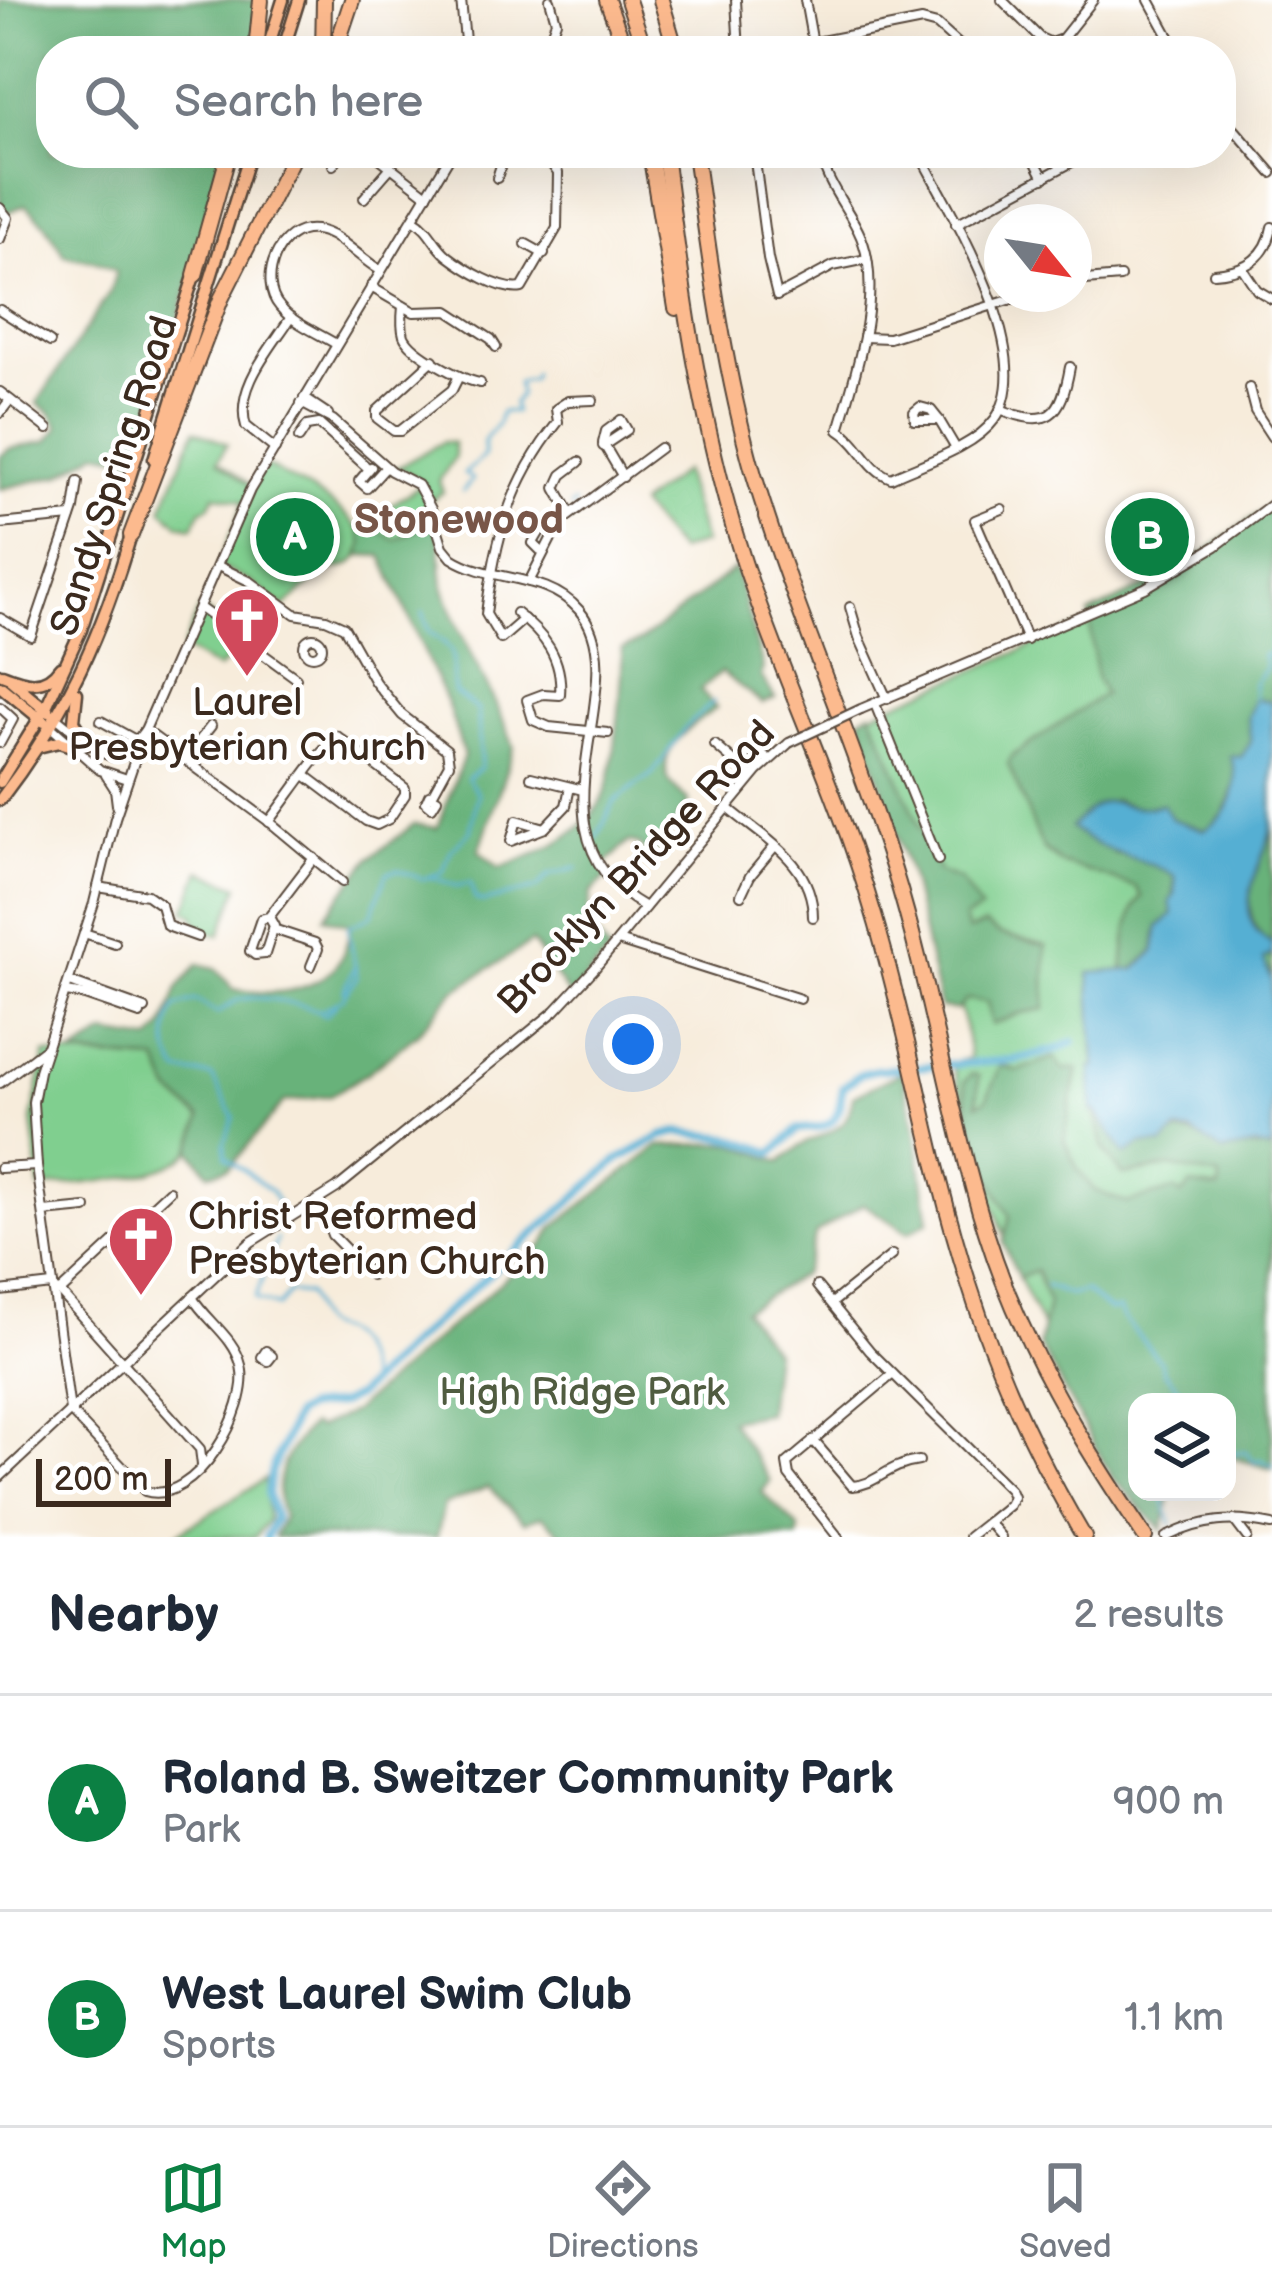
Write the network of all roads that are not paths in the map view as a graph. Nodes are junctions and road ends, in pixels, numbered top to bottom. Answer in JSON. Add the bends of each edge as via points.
{"nodes":[{"id":1,"x":261,"y":0,"type":"edge"},
{"id":2,"x":283,"y":0,"type":"edge"},
{"id":3,"x":299,"y":0,"type":"edge"},
{"id":4,"x":324,"y":0,"type":"edge"},
{"id":5,"x":352,"y":0,"type":"edge"},
{"id":6,"x":461,"y":0,"type":"edge"},
{"id":7,"x":550,"y":0,"type":"edge"},
{"id":8,"x":610,"y":0,"type":"edge"},
{"id":9,"x":628,"y":0,"type":"edge"},
{"id":10,"x":665,"y":0,"type":"edge"},
{"id":11,"x":736,"y":0,"type":"edge"},
{"id":12,"x":805,"y":0,"type":"edge"},
{"id":13,"x":1002,"y":0,"type":"edge"},
{"id":14,"x":1149,"y":0,"type":"edge"},
{"id":15,"x":1087,"y":2,"type":"edge"},
{"id":16,"x":257,"y":36,"type":"edge"},
{"id":17,"x":272,"y":36,"type":"edge"},
{"id":18,"x":288,"y":36,"type":"edge"},
{"id":19,"x":323,"y":36,"type":"edge"},
{"id":20,"x":340,"y":36,"type":"edge"},
{"id":21,"x":465,"y":36,"type":"edge"},
{"id":22,"x":551,"y":36,"type":"edge"},
{"id":23,"x":623,"y":36,"type":"edge"},
{"id":24,"x":639,"y":36,"type":"edge"},
{"id":25,"x":676,"y":36,"type":"edge"},
{"id":26,"x":739,"y":36,"type":"edge"},
{"id":27,"x":812,"y":36,"type":"edge"},
{"id":28,"x":851,"y":36,"type":"edge"},
{"id":29,"x":949,"y":36,"type":"edge"},
{"id":30,"x":1038,"y":36,"type":"edge"},
{"id":31,"x":1065,"y":36,"type":"edge"},
{"id":32,"x":1169,"y":36,"type":"edge"},
{"id":33,"x":1236,"y":131,"type":"edge"},
{"id":34,"x":227,"y":168,"type":"edge"},
{"id":35,"x":245,"y":168,"type":"edge"},
{"id":36,"x":288,"y":168,"type":"edge"},
{"id":37,"x":390,"y":168,"type":"edge"},
{"id":38,"x":392,"y":168,"type":"edge"},
{"id":39,"x":441,"y":168,"type":"edge"},
{"id":40,"x":499,"y":168,"type":"edge"},
{"id":41,"x":556,"y":168,"type":"edge"},
{"id":42,"x":653,"y":168,"type":"edge"},
{"id":43,"x":667,"y":168,"type":"edge"},
{"id":44,"x":697,"y":168,"type":"edge"},
{"id":45,"x":756,"y":168,"type":"edge"},
{"id":46,"x":826,"y":168,"type":"edge"},
{"id":47,"x":927,"y":168,"type":"edge"},
{"id":48,"x":1038,"y":168,"type":"edge"},
{"id":49,"x":1063,"y":168,"type":"edge"},
{"id":50,"x":1272,"y":173,"type":"edge"},
{"id":51,"x":497,"y":178,"type":"dead end"},
{"id":52,"x":1044,"y":179,"type":"junction"},
{"id":53,"x":427,"y":195,"type":"junction"},
{"id":54,"x":364,"y":197,"type":"dead end"},
{"id":55,"x":0,"y":208,"type":"edge"},
{"id":56,"x":412,"y":219,"type":"junction"},
{"id":57,"x":956,"y":224,"type":"junction"},
{"id":58,"x":1272,"y":227,"type":"edge"},
{"id":59,"x":0,"y":239,"type":"edge"},
{"id":60,"x":526,"y":244,"type":"dead end"},
{"id":61,"x":544,"y":254,"type":"junction"},
{"id":62,"x":867,"y":260,"type":"junction"},
{"id":63,"x":1243,"y":269,"type":"junction"},
{"id":64,"x":380,"y":270,"type":"junction"},
{"id":65,"x":195,"y":274,"type":"joint"},
{"id":66,"x":1214,"y":274,"type":"dead end"},
{"id":67,"x":1120,"y":277,"type":"dead end"},
{"id":68,"x":1092,"y":279,"type":"edge"},
{"id":69,"x":371,"y":287,"type":"junction"},
{"id":70,"x":984,"y":287,"type":"edge"},
{"id":71,"x":1272,"y":299,"type":"edge"},
{"id":72,"x":403,"y":306,"type":"junction"},
{"id":73,"x":0,"y":310,"type":"edge"},
{"id":74,"x":984,"y":310,"type":"edge"},
{"id":75,"x":994,"y":312,"type":"edge"},
{"id":76,"x":291,"y":317,"type":"junction"},
{"id":77,"x":864,"y":337,"type":"junction"},
{"id":78,"x":50,"y":342,"type":"dead end"},
{"id":79,"x":336,"y":344,"type":"junction"},
{"id":80,"x":496,"y":347,"type":"dead end"},
{"id":81,"x":433,"y":360,"type":"junction"},
{"id":82,"x":1070,"y":367,"type":"dead end"},
{"id":83,"x":460,"y":376,"type":"junction"},
{"id":84,"x":480,"y":383,"type":"dead end"},
{"id":85,"x":1249,"y":388,"type":"dead end"},
{"id":86,"x":0,"y":392,"type":"edge"},
{"id":87,"x":10,"y":400,"type":"junction"},
{"id":88,"x":303,"y":400,"type":"junction"},
{"id":89,"x":593,"y":400,"type":"dead end"},
{"id":90,"x":1000,"y":410,"type":"junction"},
{"id":91,"x":0,"y":413,"type":"edge"},
{"id":92,"x":621,"y":420,"type":"dead end"},
{"id":93,"x":939,"y":420,"type":"dead end"},
{"id":94,"x":330,"y":425,"type":"junction"},
{"id":95,"x":48,"y":429,"type":"dead end"},
{"id":96,"x":708,"y":433,"type":"junction"},
{"id":97,"x":1272,"y":437,"type":"edge"},
{"id":98,"x":299,"y":438,"type":"dead end"},
{"id":99,"x":955,"y":447,"type":"junction"},
{"id":100,"x":660,"y":448,"type":"dead end"},
{"id":101,"x":275,"y":449,"type":"junction"},
{"id":102,"x":579,"y":462,"type":"dead end"},
{"id":103,"x":382,"y":464,"type":"junction"},
{"id":104,"x":369,"y":469,"type":"junction"},
{"id":105,"x":623,"y":477,"type":"junction"},
{"id":106,"x":77,"y":482,"type":"dead end"},
{"id":107,"x":1272,"y":504,"type":"edge"},
{"id":108,"x":1002,"y":508,"type":"dead end"},
{"id":109,"x":570,"y":513,"type":"junction"},
{"id":110,"x":71,"y":518,"type":"junction"},
{"id":111,"x":0,"y":524,"type":"edge"},
{"id":112,"x":131,"y":536,"type":"junction"},
{"id":113,"x":218,"y":566,"type":"junction"},
{"id":114,"x":496,"y":572,"type":"junction"},
{"id":115,"x":529,"y":582,"type":"junction"},
{"id":116,"x":850,"y":607,"type":"dead end"},
{"id":117,"x":200,"y":608,"type":"junction"},
{"id":118,"x":88,"y":610,"type":"junction"},
{"id":119,"x":0,"y":618,"type":"edge"},
{"id":120,"x":321,"y":619,"type":"junction"},
{"id":121,"x":99,"y":636,"type":"junction"},
{"id":122,"x":312,"y":639,"type":"dead end"},
{"id":123,"x":1027,"y":640,"type":"junction"},
{"id":124,"x":1,"y":677,"type":"edge"},
{"id":125,"x":296,"y":678,"type":"dead end"},
{"id":126,"x":887,"y":699,"type":"junction"},
{"id":127,"x":874,"y":704,"type":"junction"},
{"id":128,"x":0,"y":707,"type":"edge"},
{"id":129,"x":42,"y":713,"type":"junction"},
{"id":130,"x":101,"y":721,"type":"dead end"},
{"id":131,"x":54,"y":723,"type":"junction"},
{"id":132,"x":211,"y":726,"type":"dead end"},
{"id":133,"x":145,"y":730,"type":"junction"},
{"id":134,"x":589,"y":731,"type":"junction"},
{"id":135,"x":608,"y":733,"type":"dead end"},
{"id":136,"x":139,"y":742,"type":"junction"},
{"id":137,"x":0,"y":743,"type":"edge"},
{"id":138,"x":715,"y":745,"type":"dead end"},
{"id":139,"x":71,"y":746,"type":"junction"},
{"id":140,"x":38,"y":747,"type":"junction"},
{"id":141,"x":94,"y":748,"type":"junction"},
{"id":142,"x":769,"y":759,"type":"junction"},
{"id":143,"x":184,"y":760,"type":"junction"},
{"id":144,"x":739,"y":766,"type":"junction"},
{"id":145,"x":100,"y":770,"type":"junction"},
{"id":146,"x":305,"y":775,"type":"junction"},
{"id":147,"x":531,"y":777,"type":"dead end"},
{"id":148,"x":752,"y":777,"type":"junction"},
{"id":149,"x":127,"y":779,"type":"junction"},
{"id":150,"x":0,"y":782,"type":"edge"},
{"id":151,"x":570,"y":787,"type":"junction"},
{"id":152,"x":583,"y":790,"type":"junction"},
{"id":153,"x":432,"y":795,"type":"dead end"},
{"id":154,"x":0,"y":800,"type":"edge"},
{"id":155,"x":727,"y":807,"type":"junction"},
{"id":156,"x":118,"y":810,"type":"junction"},
{"id":157,"x":269,"y":822,"type":"junction"},
{"id":158,"x":545,"y":828,"type":"dead end"},
{"id":159,"x":775,"y":846,"type":"junction"},
{"id":160,"x":314,"y":858,"type":"junction"},
{"id":161,"x":938,"y":860,"type":"dead end"},
{"id":162,"x":342,"y":882,"type":"dead end"},
{"id":163,"x":98,"y":887,"type":"junction"},
{"id":164,"x":741,"y":896,"type":"dead end"},
{"id":165,"x":171,"y":899,"type":"dead end"},
{"id":166,"x":161,"y":905,"type":"junction"},
{"id":167,"x":646,"y":907,"type":"junction"},
{"id":168,"x":269,"y":916,"type":"junction"},
{"id":169,"x":813,"y":917,"type":"dead end"},
{"id":170,"x":273,"y":929,"type":"junction"},
{"id":171,"x":85,"y":933,"type":"junction"},
{"id":172,"x":198,"y":937,"type":"dead end"},
{"id":173,"x":618,"y":941,"type":"junction"},
{"id":174,"x":115,"y":943,"type":"dead end"},
{"id":175,"x":311,"y":966,"type":"dead end"},
{"id":176,"x":68,"y":987,"type":"junction"},
{"id":177,"x":800,"y":999,"type":"dead end"},
{"id":178,"x":142,"y":1011,"type":"dead end"},
{"id":179,"x":48,"y":1048,"type":"junction"},
{"id":180,"x":0,"y":1083,"type":"edge"},
{"id":181,"x":37,"y":1166,"type":"junction"},
{"id":182,"x":0,"y":1168,"type":"edge"},
{"id":183,"x":169,"y":1191,"type":"dead end"},
{"id":184,"x":319,"y":1200,"type":"junction"},
{"id":185,"x":86,"y":1208,"type":"dead end"},
{"id":186,"x":44,"y":1212,"type":"junction"},
{"id":187,"x":892,"y":1255,"type":"dead end"},
{"id":188,"x":371,"y":1275,"type":"dead end"},
{"id":189,"x":817,"y":1286,"type":"dead end"},
{"id":190,"x":55,"y":1290,"type":"junction"},
{"id":191,"x":0,"y":1291,"type":"edge"},
{"id":192,"x":192,"y":1298,"type":"junction"},
{"id":193,"x":832,"y":1303,"type":"junction"},
{"id":194,"x":262,"y":1358,"type":"dead end"},
{"id":195,"x":122,"y":1362,"type":"junction"},
{"id":196,"x":241,"y":1365,"type":"junction"},
{"id":197,"x":893,"y":1374,"type":"junction"},
{"id":198,"x":70,"y":1411,"type":"junction"},
{"id":199,"x":814,"y":1440,"type":"junction"},
{"id":200,"x":193,"y":1446,"type":"junction"},
{"id":201,"x":215,"y":1451,"type":"junction"},
{"id":202,"x":919,"y":1461,"type":"dead end"},
{"id":203,"x":202,"y":1466,"type":"junction"},
{"id":204,"x":0,"y":1477,"type":"edge"},
{"id":205,"x":1234,"y":1519,"type":"junction"},
{"id":206,"x":988,"y":1522,"type":"junction"},
{"id":207,"x":1272,"y":1525,"type":"edge"},
{"id":208,"x":1144,"y":1536,"type":"edge"},
{"id":209,"x":838,"y":1537,"type":"edge"},
{"id":210,"x":969,"y":1537,"type":"edge"},
{"id":211,"x":1001,"y":1537,"type":"edge"},
{"id":212,"x":1084,"y":1537,"type":"edge"},
{"id":213,"x":1166,"y":1537,"type":"edge"},
{"id":214,"x":1247,"y":1537,"type":"edge"}],
"edges":[{"from":1,"to":16,"type":"highway"},
{"from":2,"to":17,"type":"main road"},
{"from":3,"to":18,"type":"main road"},
{"from":4,"to":19,"type":"highway"},
{"from":5,"to":20,"type":"highway"},
{"from":6,"to":21,"type":"street"},
{"from":7,"to":22,"type":"street"},
{"from":8,"to":23,"type":"highway"},
{"from":9,"to":24,"type":"highway"},
{"from":10,"to":25,"type":"highway"},
{"from":11,"to":26,"type":"street"},
{"from":12,"to":27,"type":"street"},
{"from":13,"to":30,"type":"street"},
{"from":14,"to":32,"type":"street"},
{"from":15,"to":31,"type":"street"},
{"from":28,"to":29,"type":"street","via":[[922,21]]},
{"from":33,"to":50,"type":"street"},
{"from":34,"to":65,"type":"highway"},
{"from":35,"to":112,"type":"main road","name":"Sandy Spring Road"},
{"from":36,"to":112,"type":"highway","via":[[221,298]]},
{"from":37,"to":54,"type":"street"},
{"from":38,"to":53,"type":"street"},
{"from":39,"to":53,"type":"street"},
{"from":40,"to":51,"type":"street"},
{"from":41,"to":61,"type":"street","via":[[557,228]]},
{"from":42,"to":96,"type":"highway","via":[[678,320]]},
{"from":43,"to":96,"type":"highway"},
{"from":44,"to":208,"type":"highway","via":[[718,318],[753,471],[880,828],[986,1231],[1032,1351]]},
{"from":45,"to":62,"type":"street","via":[[777,296],[829,268]]},
{"from":46,"to":62,"type":"street"},
{"from":47,"to":57,"type":"street"},
{"from":48,"to":52,"type":"street"},
{"from":49,"to":52,"type":"street"},
{"from":52,"to":57,"type":"street"},
{"from":53,"to":56,"type":"street"},
{"from":55,"to":59,"type":"street","via":[[8,225]]},
{"from":56,"to":61,"type":"street","via":[[446,254],[508,289],[525,286]]},
{"from":56,"to":64,"type":"street"},
{"from":57,"to":70,"type":"street"},
{"from":58,"to":63,"type":"street"},
{"from":60,"to":61,"type":"street"},
{"from":62,"to":77,"type":"street"},
{"from":63,"to":66,"type":"street"},
{"from":63,"to":71,"type":"street"},
{"from":64,"to":69,"type":"street"},
{"from":64,"to":76,"type":"street","via":[[325,232],[295,233],[270,281]]},
{"from":65,"to":118,"type":"main road","name":"Sandy Spring Road"},
{"from":67,"to":68,"type":"street"},
{"from":69,"to":72,"type":"street"},
{"from":69,"to":79,"type":"street"},
{"from":72,"to":80,"type":"street","via":[[423,315],[448,311]]},
{"from":72,"to":81,"type":"street","via":[[406,341]]},
{"from":73,"to":78,"type":"street"},
{"from":74,"to":77,"type":"street","via":[[889,338]]},
{"from":75,"to":90,"type":"street","via":[[1006,360]]},
{"from":76,"to":79,"type":"street"},
{"from":76,"to":101,"type":"street","via":[[243,401],[246,426]]},
{"from":77,"to":99,"type":"street","via":[[839,430],[888,478]]},
{"from":79,"to":88,"type":"street"},
{"from":81,"to":83,"type":"street"},
{"from":81,"to":83,"type":"street","via":[[380,406],[377,418],[394,431]]},
{"from":82,"to":90,"type":"street","via":[[1063,401],[1050,415],[1031,421]]},
{"from":83,"to":84,"type":"street"},
{"from":85,"to":97,"type":"street"},
{"from":86,"to":87,"type":"street"},
{"from":87,"to":91,"type":"street"},
{"from":87,"to":95,"type":"street"},
{"from":88,"to":94,"type":"street"},
{"from":88,"to":101,"type":"street"},
{"from":89,"to":114,"type":"street","via":[[556,409],[557,424],[509,499]]},
{"from":90,"to":99,"type":"street"},
{"from":92,"to":105,"type":"street","via":[[627,430],[603,446]]},
{"from":93,"to":99,"type":"street"},
{"from":94,"to":98,"type":"street","via":[[313,423]]},
{"from":94,"to":103,"type":"street"},
{"from":94,"to":104,"type":"street"},
{"from":96,"to":212,"type":"highway","via":[[763,616],[864,881],[955,1240],[998,1365]]},
{"from":100,"to":105,"type":"street"},
{"from":101,"to":113,"type":"street"},
{"from":102,"to":109,"type":"street","via":[[556,492]]},
{"from":103,"to":104,"type":"street"},
{"from":103,"to":104,"type":"street","via":[[367,488],[359,481]]},
{"from":103,"to":114,"type":"street","via":[[419,487],[450,556]]},
{"from":105,"to":109,"type":"street"},
{"from":106,"to":110,"type":"street"},
{"from":107,"to":123,"type":"street","name":"Brooklyn Bridge Road","via":[[1162,579]]},
{"from":108,"to":123,"type":"street","via":[[975,520]]},
{"from":109,"to":115,"type":"street","via":[[555,528],[542,526],[533,547],[543,553]]},
{"from":110,"to":111,"type":"street"},
{"from":110,"to":119,"type":"street","via":[[31,636]]},
{"from":112,"to":121,"type":"main road","name":"Sandy Spring Road"},
{"from":113,"to":117,"type":"street"},
{"from":113,"to":120,"type":"street","via":[[291,613]]},
{"from":114,"to":115,"type":"street"},
{"from":114,"to":134,"type":"street","via":[[486,610],[491,627],[501,639],[520,616],[549,645],[561,683],[560,694],[527,700],[529,712],[543,725]]},
{"from":115,"to":134,"type":"street","via":[[567,599],[591,632]]},
{"from":116,"to":126,"type":"street"},
{"from":117,"to":125,"type":"street"},
{"from":117,"to":133,"type":"street"},
{"from":118,"to":124,"type":"main road","via":[[51,678],[31,684]]},
{"from":118,"to":129,"type":"main road","name":"Sandy Spring Road"},
{"from":120,"to":122,"type":"street"},
{"from":120,"to":153,"type":"street","via":[[344,627],[402,715],[448,750]]},
{"from":121,"to":131,"type":"main road","name":"Sandy Spring Road"},
{"from":121,"to":141,"type":"main road","via":[[72,708]]},
{"from":123,"to":126,"type":"street","name":"Brooklyn Bridge Road"},
{"from":124,"to":129,"type":"main road"},
{"from":126,"to":127,"type":"street","name":"Brooklyn Bridge Road"},
{"from":127,"to":142,"type":"street","name":"Brooklyn Bridge Road","bridge":true},
{"from":127,"to":161,"type":"street"},
{"from":128,"to":137,"type":"street","via":[[12,715]]},
{"from":129,"to":131,"type":"main road"},
{"from":129,"to":150,"type":"main road","name":"Sandy Spring Road"},
{"from":130,"to":136,"type":"street"},
{"from":131,"to":139,"type":"street"},
{"from":131,"to":140,"type":"main road","name":"Sandy Spring Road"},
{"from":131,"to":141,"type":"street"},
{"from":132,"to":143,"type":"street"},
{"from":133,"to":136,"type":"street"},
{"from":133,"to":143,"type":"street"},
{"from":134,"to":135,"type":"street"},
{"from":134,"to":152,"type":"street"},
{"from":136,"to":141,"type":"street","via":[[122,757]]},
{"from":136,"to":149,"type":"street"},
{"from":138,"to":144,"type":"street"},
{"from":139,"to":140,"type":"main road"},
{"from":139,"to":145,"type":"street"},
{"from":140,"to":154,"type":"main road","name":"Sandy Spring Road"},
{"from":141,"to":149,"type":"street"},
{"from":142,"to":144,"type":"street","via":[[752,747]]},
{"from":142,"to":148,"type":"street","name":"Brooklyn Bridge Road"},
{"from":143,"to":157,"type":"street"},
{"from":144,"to":148,"type":"street"},
{"from":145,"to":149,"type":"street"},
{"from":145,"to":156,"type":"street","via":[[116,789]]},
{"from":146,"to":146,"type":"street","via":[[341,736],[405,795],[377,826]]},
{"from":146,"to":157,"type":"street"},
{"from":147,"to":151,"type":"street"},
{"from":148,"to":155,"type":"street","name":"Brooklyn Bridge Road"},
{"from":149,"to":156,"type":"street"},
{"from":151,"to":152,"type":"street"},
{"from":151,"to":158,"type":"street","via":[[566,806]]},
{"from":152,"to":167,"type":"street","via":[[584,819],[603,868]]},
{"from":155,"to":159,"type":"street"},
{"from":155,"to":167,"type":"street","name":"Brooklyn Bridge Road"},
{"from":156,"to":163,"type":"street"},
{"from":157,"to":160,"type":"street"},
{"from":159,"to":164,"type":"street"},
{"from":159,"to":169,"type":"street","via":[[800,869]]},
{"from":160,"to":162,"type":"street"},
{"from":160,"to":168,"type":"street"},
{"from":163,"to":166,"type":"street"},
{"from":163,"to":171,"type":"street"},
{"from":165,"to":166,"type":"street"},
{"from":166,"to":172,"type":"street","via":[[167,926]]},
{"from":167,"to":173,"type":"street","name":"Brooklyn Bridge Road"},
{"from":168,"to":170,"type":"street"},
{"from":168,"to":170,"type":"street","via":[[251,953],[263,956]]},
{"from":170,"to":175,"type":"street","via":[[315,943]]},
{"from":171,"to":174,"type":"street"},
{"from":171,"to":176,"type":"street"},
{"from":173,"to":177,"type":"street"},
{"from":173,"to":184,"type":"street","name":"Brooklyn Bridge Road","via":[[555,1011]]},
{"from":176,"to":178,"type":"street"},
{"from":176,"to":179,"type":"street"},
{"from":179,"to":180,"type":"street"},
{"from":179,"to":181,"type":"street","via":[[33,1102]]},
{"from":181,"to":182,"type":"street"},
{"from":181,"to":186,"type":"street"},
{"from":183,"to":190,"type":"street"},
{"from":184,"to":188,"type":"street","via":[[332,1235]]},
{"from":184,"to":192,"type":"street","name":"Brooklyn Bridge Road","via":[[251,1242]]},
{"from":185,"to":186,"type":"street"},
{"from":186,"to":190,"type":"street"},
{"from":187,"to":193,"type":"street"},
{"from":189,"to":193,"type":"street"},
{"from":190,"to":191,"type":"street"},
{"from":190,"to":195,"type":"street"},
{"from":190,"to":198,"type":"street"},
{"from":192,"to":195,"type":"street","name":"Brooklyn Bridge Road"},
{"from":192,"to":196,"type":"street"},
{"from":193,"to":197,"type":"street"},
{"from":194,"to":196,"type":"street"},
{"from":195,"to":198,"type":"street","name":"Brooklyn Bridge Road"},
{"from":195,"to":200,"type":"street"},
{"from":196,"to":201,"type":"street","via":[[236,1408]]},
{"from":197,"to":199,"type":"street"},
{"from":197,"to":206,"type":"street","via":[[1010,1490],[1009,1505]]},
{"from":198,"to":203,"type":"street","via":[[151,1494],[170,1492]]},
{"from":198,"to":204,"type":"street","name":"Brooklyn Bridge Road"},
{"from":199,"to":202,"type":"street","via":[[852,1486]]},
{"from":199,"to":209,"type":"street","via":[[786,1469]]},
{"from":200,"to":201,"type":"street"},
{"from":200,"to":203,"type":"street"},
{"from":201,"to":203,"type":"street"},
{"from":205,"to":207,"type":"street"},
{"from":205,"to":213,"type":"street"},
{"from":205,"to":214,"type":"street"},
{"from":206,"to":210,"type":"street"},
{"from":206,"to":211,"type":"street"}]}
